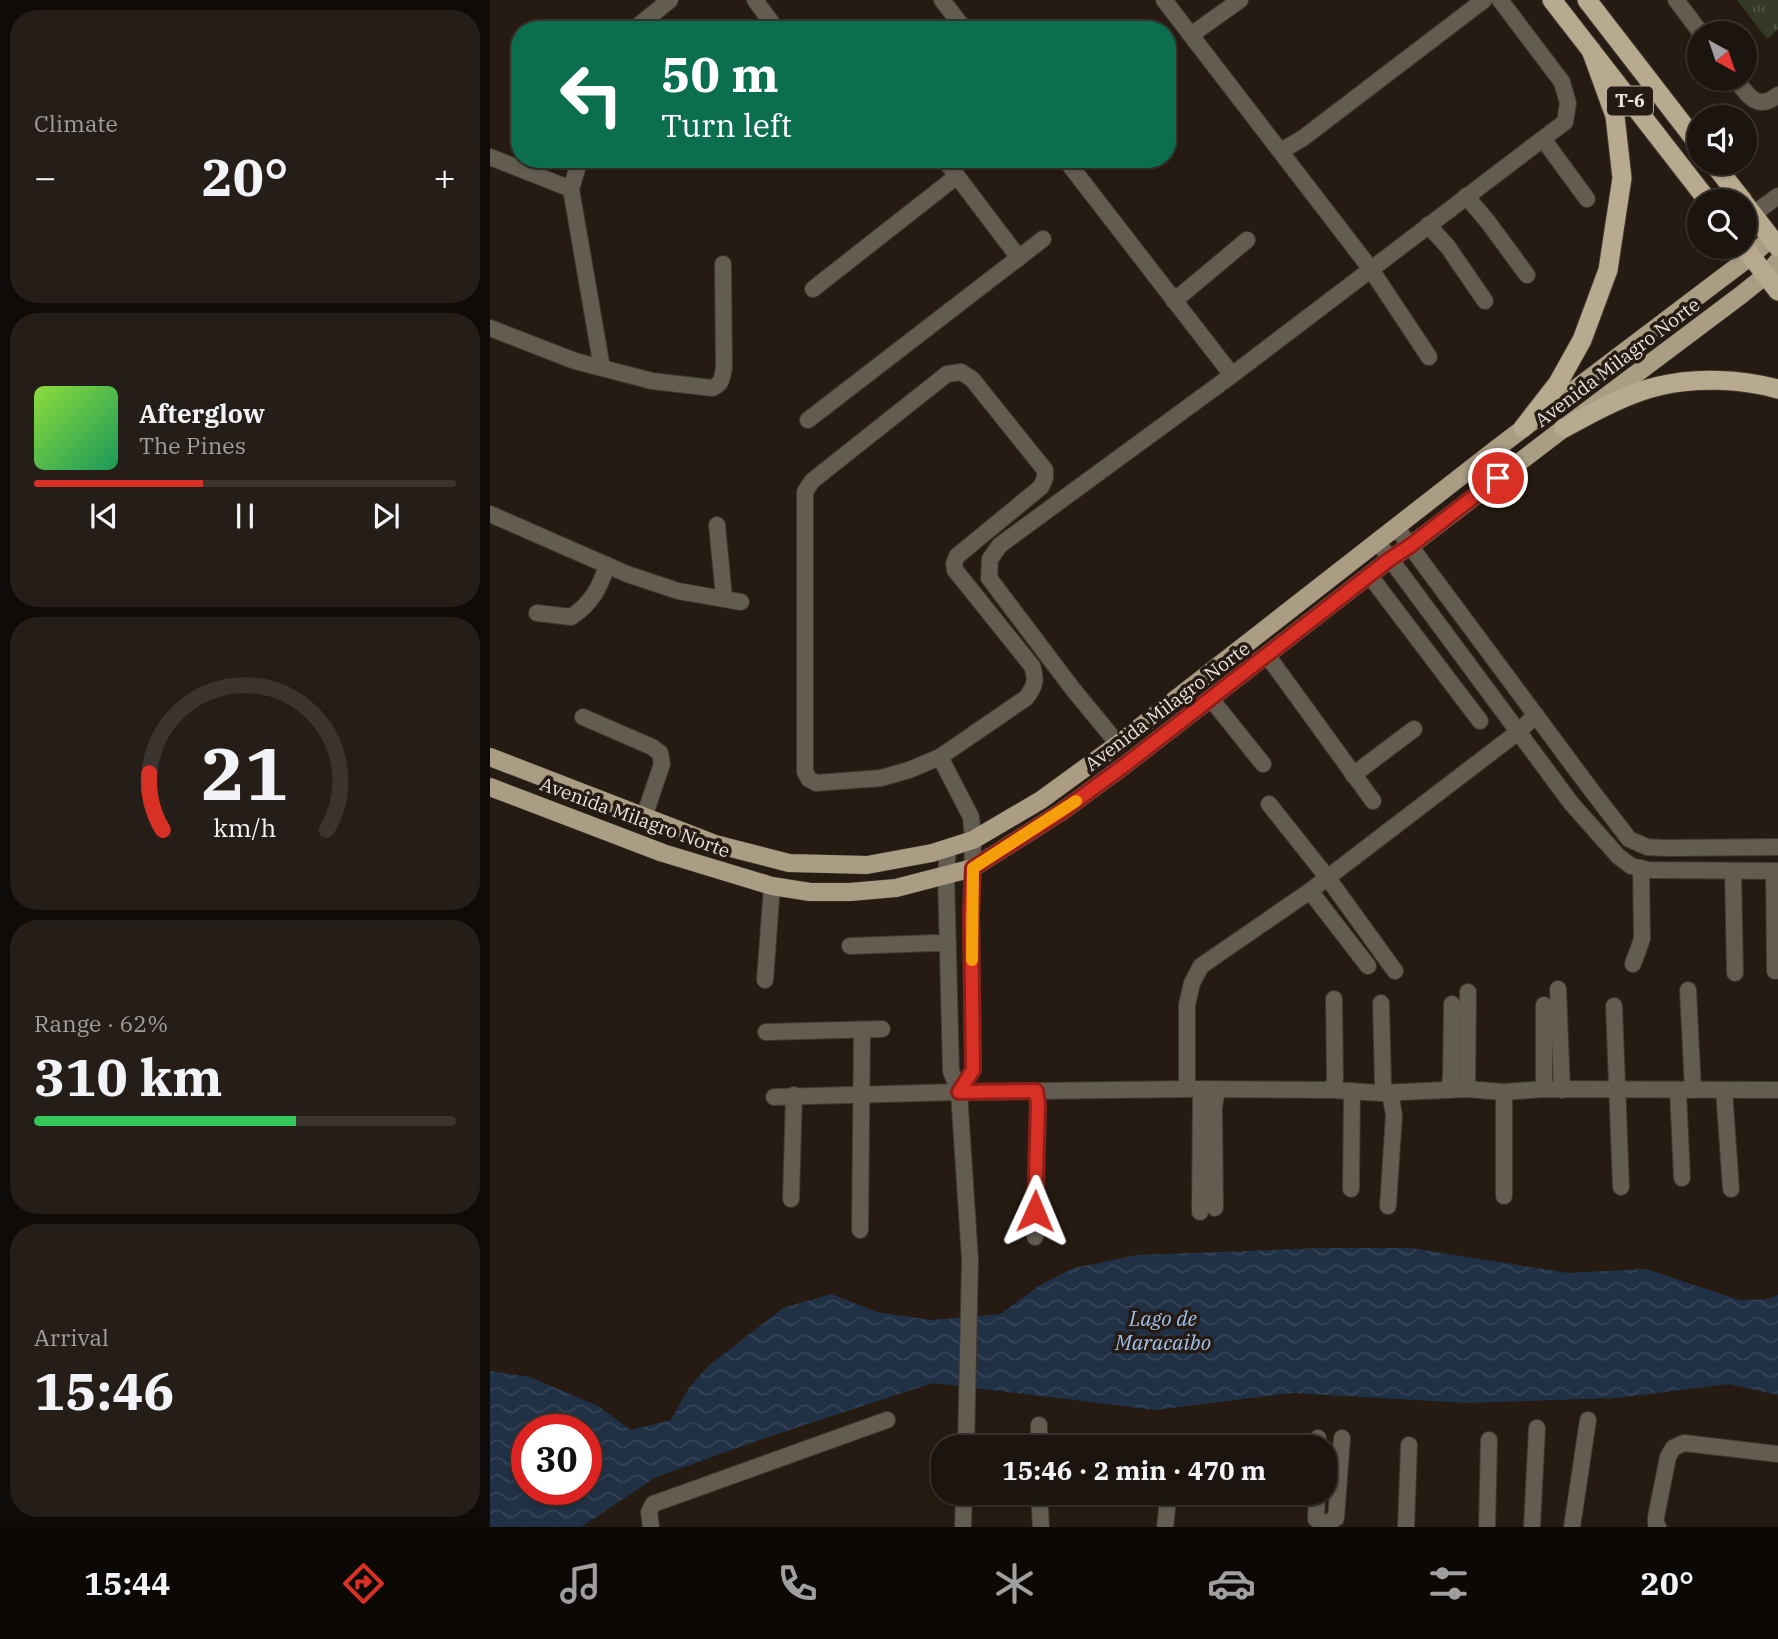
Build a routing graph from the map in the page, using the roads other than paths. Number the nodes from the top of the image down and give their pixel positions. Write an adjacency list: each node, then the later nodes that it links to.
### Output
1 (670, 0): 11 (street)
2 (755, 0): 12 (street)
3 (942, 0): 13 (street)
4 (1164, 0): 15 (street)
5 (1240, 0): 15 (street)
6 (1484, 0): 21 (street)
7 (1500, 0): 20 (street)
8 (1552, 0): 16 (highway, T-6)
9 (1587, 0): 19 (highway, T-6)
10 (1676, 0): 14 (street)
11 (643, 21)
12 (770, 21)
13 (958, 21)
14 (1692, 21)
15 (1191, 35): 21 (street)
16 (1591, 50): 30 (highway, T-6); 59 (highway)
17 (1745, 91): 18 (street)
18 (1778, 95)
19 (1687, 129)
20 (1543, 139): 31 (street); 33 (street)
21 (1281, 151): 45 (street)
22 (490, 157): 23 (street)
23 (511, 165)
24 (518, 168): 29 (street)
25 (577, 168): 29 (street)
26 (951, 168): 28 (street)
27 (1072, 168): 50 (street)
28 (957, 176): 41 (street); 48 (street)
29 (571, 189): 54 (street)
30 (1699, 189)
31 (1466, 196): 36 (street); 47 (street)
32 (1778, 197): 34 (street)
33 (1587, 199)
34 (1757, 206)
35 (1757, 223): 39 (highway)
36 (1428, 225): 45 (street); 51 (street)
37 (1043, 239): 41 (street)
38 (1247, 240): 50 (street)
39 (1775, 243): 40 (main road, Avenida Milagro Norte)
40 (1757, 248)
41 (1019, 258): 57 (street)
42 (1757, 258): 46 (highway)
43 (1737, 259): 59 (main road, Avenida Milagro Norte)
44 (723, 264): 54 (street)
45 (1370, 268): 53 (street); 55 (street)
46 (1772, 268): 49 (highway); 58 (main road, Avenida Milagro Norte)
47 (1527, 275)
48 (813, 289)
49 (1778, 291)
50 (1174, 301): 55 (street)
51 (1485, 301)
52 (490, 328): 54 (street)
53 (1429, 357)
54 (602, 368)
55 (1231, 375): 80 (street)
56 (1778, 389): 58 (highway)
57 (808, 419)
58 (1564, 428): 64 (main road, Avenida Milagro Norte)
59 (1523, 429): 62 (main road, Avenida Milagro Norte)
60 (490, 514): 66 (street)
61 (717, 525): 68 (street)
62 (1396, 527): 63 (main road, Avenida Milagro Norte); 64 (street)
63 (1377, 541): 65 (street); 80 (main road, Avenida Milagro Norte)
64 (1410, 546): 65 (main road, Avenida Milagro Norte); 75 (street)
65 (1390, 559): 67 (main road, Avenida Milagro Norte); 70 (street)
66 (607, 565): 68 (street); 71 (street)
67 (1370, 576): 72 (street); 73 (main road, Avenida Milagro Norte)
68 (724, 597): 69 (street)
69 (741, 602)
70 (1422, 602): 72 (street); 79 (street)
71 (537, 613)
72 (1403, 619): 77 (street)
73 (1267, 655): 74 (main road, Avenida Milagro Norte); 84 (street)
74 (1210, 699): 83 (street); 92 (main road, Avenida Milagro Norte)
75 (1536, 715): 79 (street); 90 (street)
76 (583, 717): 88 (street)
77 (1480, 721)
78 (1414, 729): 84 (street)
79 (1518, 732): 93 (street); 97 (street)
80 (1118, 744): 89 (main road, Avenida Milagro Norte)
81 (490, 757): 88 (main road, Avenida Milagro Norte)
82 (940, 757): 82 (street); 89 (street)
83 (1264, 764)
84 (1353, 775): 86 (street)
85 (490, 787): 98 (main road, Avenida Milagro Norte)
86 (1373, 802)
87 (1269, 804): 97 (street)
88 (645, 817): 91 (main road, Avenida Milagro Norte)
89 (973, 840): 91 (main road, Avenida Milagro Norte); 92 (street)
90 (1778, 847)
91 (948, 848): 96 (street)
92 (973, 868): 96 (main road, Avenida Milagro Norte); 131 (street)
93 (1641, 868): 94 (street); 102 (street)
94 (1733, 871): 95 (street); 106 (street)
95 (1776, 871): 105 (street)
96 (946, 875): 98 (main road, Avenida Milagro Norte); 100 (street)
97 (1327, 877): 99 (street); 104 (street)
98 (772, 886): 107 (street)
99 (1311, 891): 103 (street); 119 (street)
100 (948, 944): 101 (street); 131 (street)
101 (850, 946)
102 (1633, 964)
103 (1368, 966)
104 (1395, 971)
105 (1775, 971)
106 (1735, 972)
107 (765, 980)
108 (1558, 989): 124 (street)
109 (1688, 990): 126 (street)
110 (1468, 992): 123 (street)
111 (1334, 999): 121 (street)
112 (1381, 1003): 133 (street)
113 (1452, 1004): 122 (street)
114 (1544, 1005): 120 (street)
115 (1614, 1006): 125 (street)
116 (862, 1030): 117 (street); 118 (street); 135 (street)
117 (882, 1030)
118 (766, 1032)
119 (1202, 1089): 121 (street); 129 (street); 144 (street)
120 (1544, 1089): 124 (street); 132 (street)
121 (1333, 1090): 130 (street)
122 (1449, 1090): 123 (street); 133 (street)
123 (1468, 1090): 132 (street)
124 (1562, 1090): 125 (street)
125 (1617, 1090): 126 (street); 138 (street)
126 (1685, 1090): 127 (street); 137 (street)
127 (1724, 1090): 128 (street); 140 (street)
128 (1778, 1090)
129 (1036, 1091): 131 (street); 146 (street)
130 (1352, 1091): 133 (street); 139 (street)
131 (959, 1092): 135 (street); 151 (street)
132 (1504, 1092): 141 (street)
133 (1385, 1093): 143 (street)
134 (794, 1095): 135 (street); 136 (street); 142 (street)
135 (861, 1095): 145 (street)
136 (774, 1097)
137 (1682, 1178)
138 (1621, 1187)
139 (1351, 1189)
140 (1731, 1189)
141 (1504, 1196)
142 (791, 1199)
143 (1388, 1206)
144 (1208, 1210)
145 (860, 1230)
146 (1035, 1237)
147 (1588, 1419): 169 (street)
148 (887, 1420): 162 (street)
149 (1039, 1425): 152 (street)
150 (1537, 1428): 168 (street)
151 (966, 1435)
152 (1039, 1435)
153 (1342, 1438): 161 (street)
154 (1489, 1440): 167 (street)
155 (1409, 1446): 166 (street)
156 (1778, 1454): 170 (street)
157 (964, 1505): 163 (street)
158 (1040, 1505): 164 (street)
159 (1167, 1505): 165 (street)
160 (1317, 1505): 161 (street)
161 (1326, 1526)
162 (651, 1527)
163 (963, 1527)
164 (1041, 1527)
165 (1165, 1527)
166 (1406, 1527)
167 (1488, 1527)
168 (1532, 1527)
169 (1572, 1527)
170 (1658, 1527)

